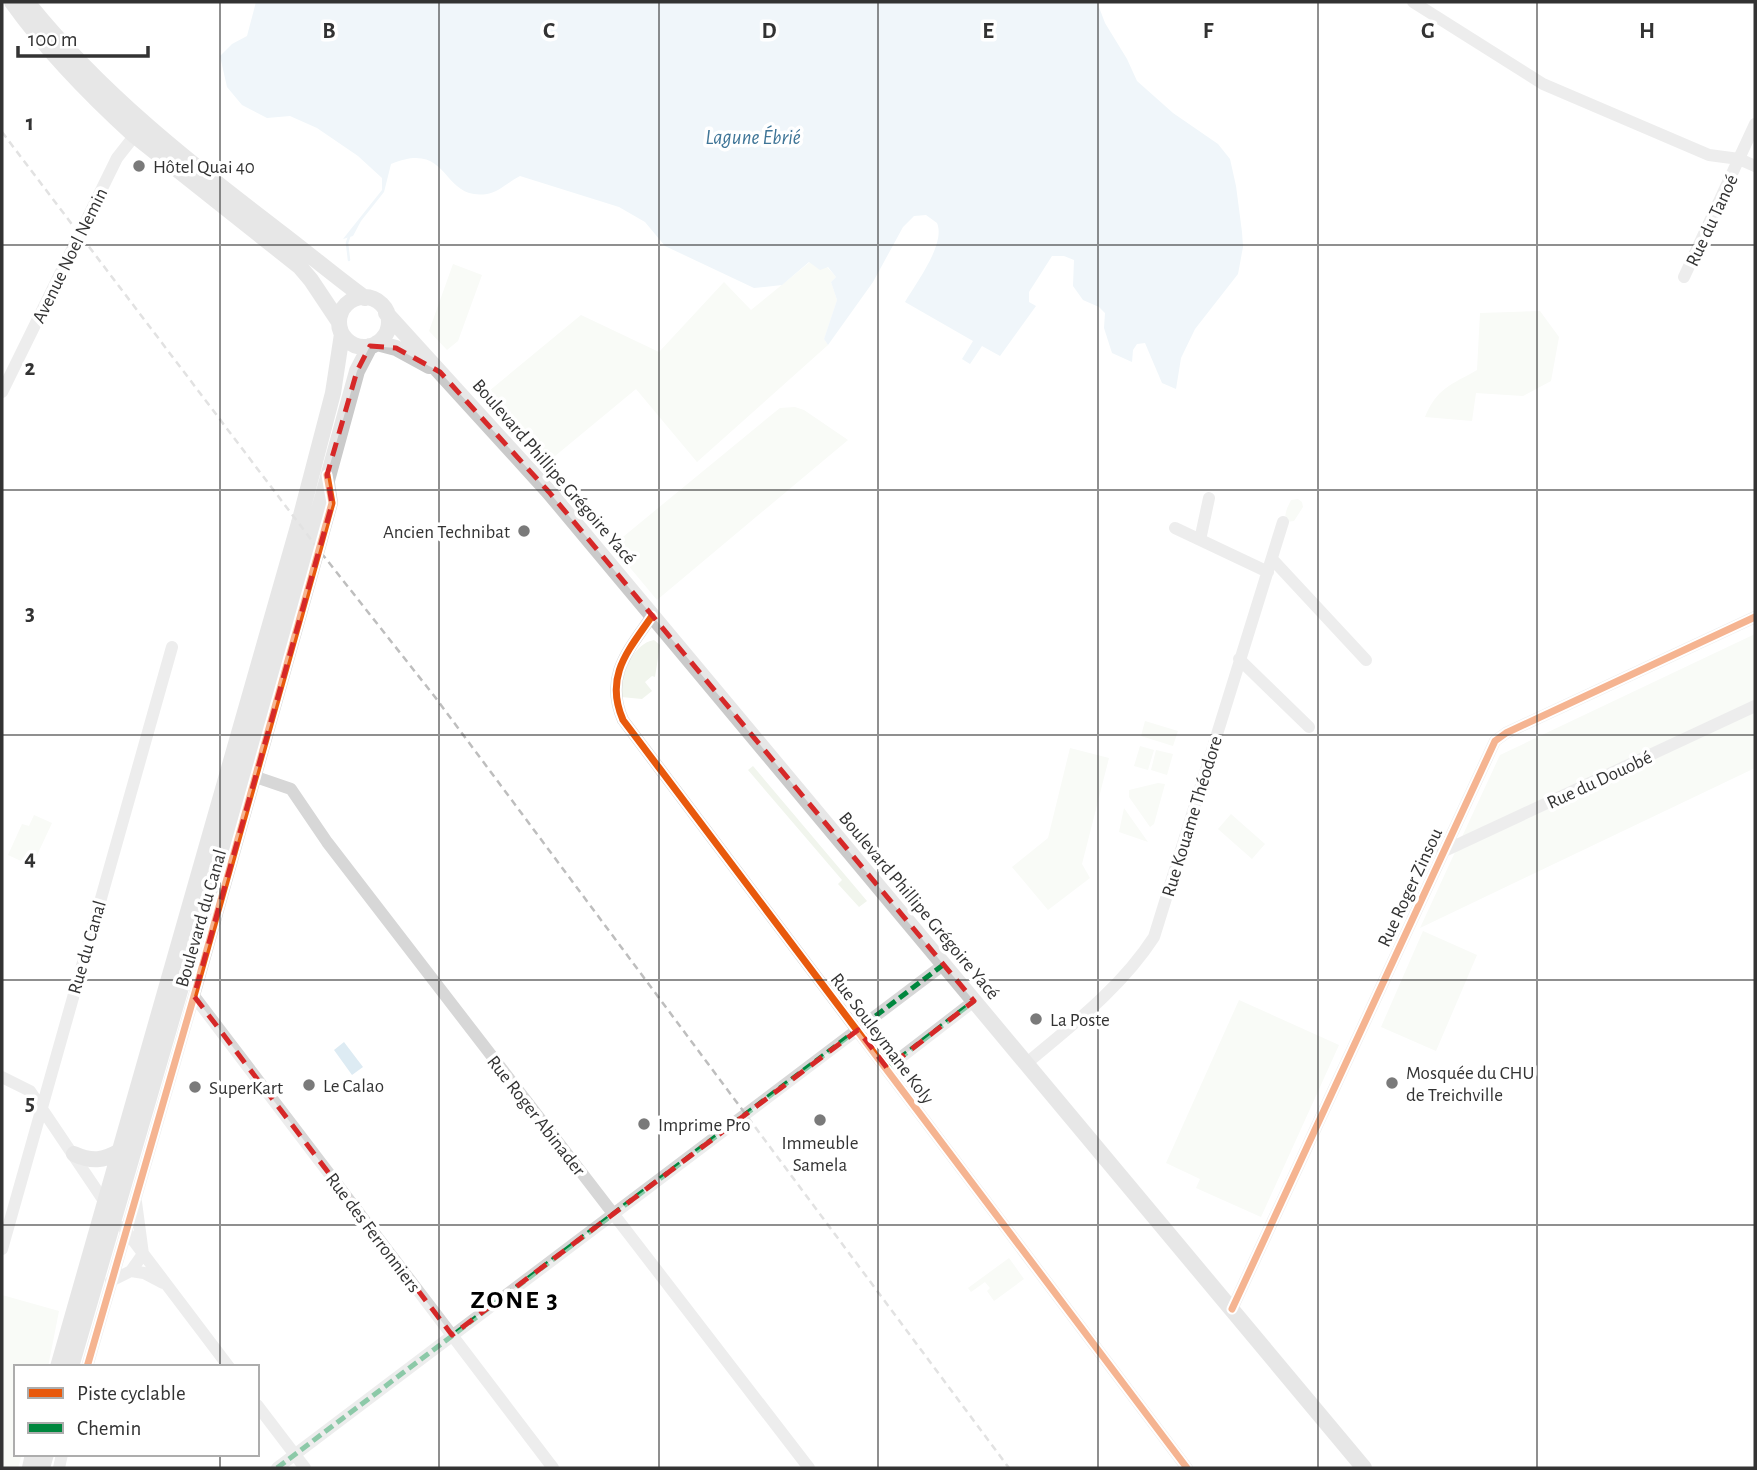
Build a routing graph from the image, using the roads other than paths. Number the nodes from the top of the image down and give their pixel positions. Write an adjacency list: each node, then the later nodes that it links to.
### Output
1 (12, 2): 5 (main road)
2 (27, 2): 5 (main road)
3 (1413, 2): 6 (street)
4 (1755, 124): 6 (street, Rue du Tanoé)
5 (140, 130): 9 (main road); 11 (main road); 14 (street, Avenue Noel Nemin)
6 (1739, 159): 7 (street); 8 (street, Rue du Tanoé)
7 (1755, 166)
8 (1684, 277)
9 (365, 298): 10 (main road); 11 (main road)
10 (386, 313): 12 (main road); 13 (main road, Boulevard Phillipe Grégoire Yacé)
11 (340, 328): 12 (main road); 38 (main road, Boulevard du Canal)
12 (374, 345): 13 (main road, Boulevard Phillipe Grégoire Yacé); 15 (main road, Boulevard du Canal)
13 (440, 372): 21 (main road, Boulevard Phillipe Grégoire Yacé)
14 (2, 393)
15 (327, 475): 28 (street, Boulevard du Canal); 43 (main road, Boulevard du Canal)
16 (1209, 498): 19 (street)
17 (1283, 522): 20 (street, Rue Kouame Théodore)
18 (1175, 528): 19 (street)
19 (1200, 540): 20 (street)
20 (1270, 566): 24 (street, Rue Kouame Théodore); 25 (street)
21 (652, 616): 30 (main road, Boulevard Phillipe Grégoire Yacé); 33 (street, Rue Souleymane Koly)
22 (1755, 617): 29 (street, Rue Roger Zinsou)
23 (172, 647): 37 (street, Rue du Canal)
24 (1239, 659): 27 (street); 34 (street, Rue Kouame Théodore)
25 (1366, 660)
26 (1755, 706): 29 (street, Rue du Douobé)
27 (1309, 727)
28 (256, 776): 31 (street, Boulevard du Canal); 42 (street, Rue Roger Abinader)
29 (1442, 852): 49 (street, Rue Roger Zinsou)
30 (943, 965): 32 (main road, Boulevard Phillipe Grégoire Yacé); 33 (street)
31 (194, 996): 40 (street, Boulevard du Canal); 50 (street, Rue des Ferronniers)
32 (974, 1001): 34 (main road, Boulevard Phillipe Grégoire Yacé); 35 (street)
33 (858, 1030): 35 (street, Rue Souleymane Koly); 42 (street)
34 (1027, 1063): 49 (main road, Boulevard Phillipe Grégoire Yacé)
35 (887, 1068): 61 (street, Rue Souleymane Koly)
36 (2, 1077): 37 (street)
37 (41, 1106): 39 (street); 44 (street, Rue du Canal)
38 (120, 1151): 39 (main road); 41 (main road, Boulevard du Canal)
39 (74, 1154): 41 (street)
40 (135, 1195): 43 (street, Boulevard du Canal); 45 (street)
41 (105, 1202): 43 (street); 51 (main road, Boulevard du Canal)
42 (614, 1214): 50 (street); 60 (street, Rue Roger Abinader)
43 (120, 1224): 45 (street); 47 (street, Boulevard du Canal); 52 (main road, Boulevard du Canal)
44 (2, 1249)
45 (143, 1254): 46 (street); 48 (street)
46 (131, 1271): 47 (street); 48 (street)
47 (111, 1281): 53 (street, Boulevard du Canal)
48 (166, 1284): 54 (street)
49 (1232, 1309): 62 (main road, Boulevard Phillipe Grégoire Yacé)
50 (452, 1335): 56 (street); 59 (street, Rue des Ferronniers)
51 (59, 1365)
52 (72, 1365)
53 (88, 1365)
54 (227, 1365)
55 (259, 1408): 56 (street)
56 (295, 1455): 57 (street); 58 (street)
57 (277, 1468)
58 (305, 1468)
59 (553, 1468)
60 (809, 1468)
61 (1187, 1468)
62 (1364, 1468)

